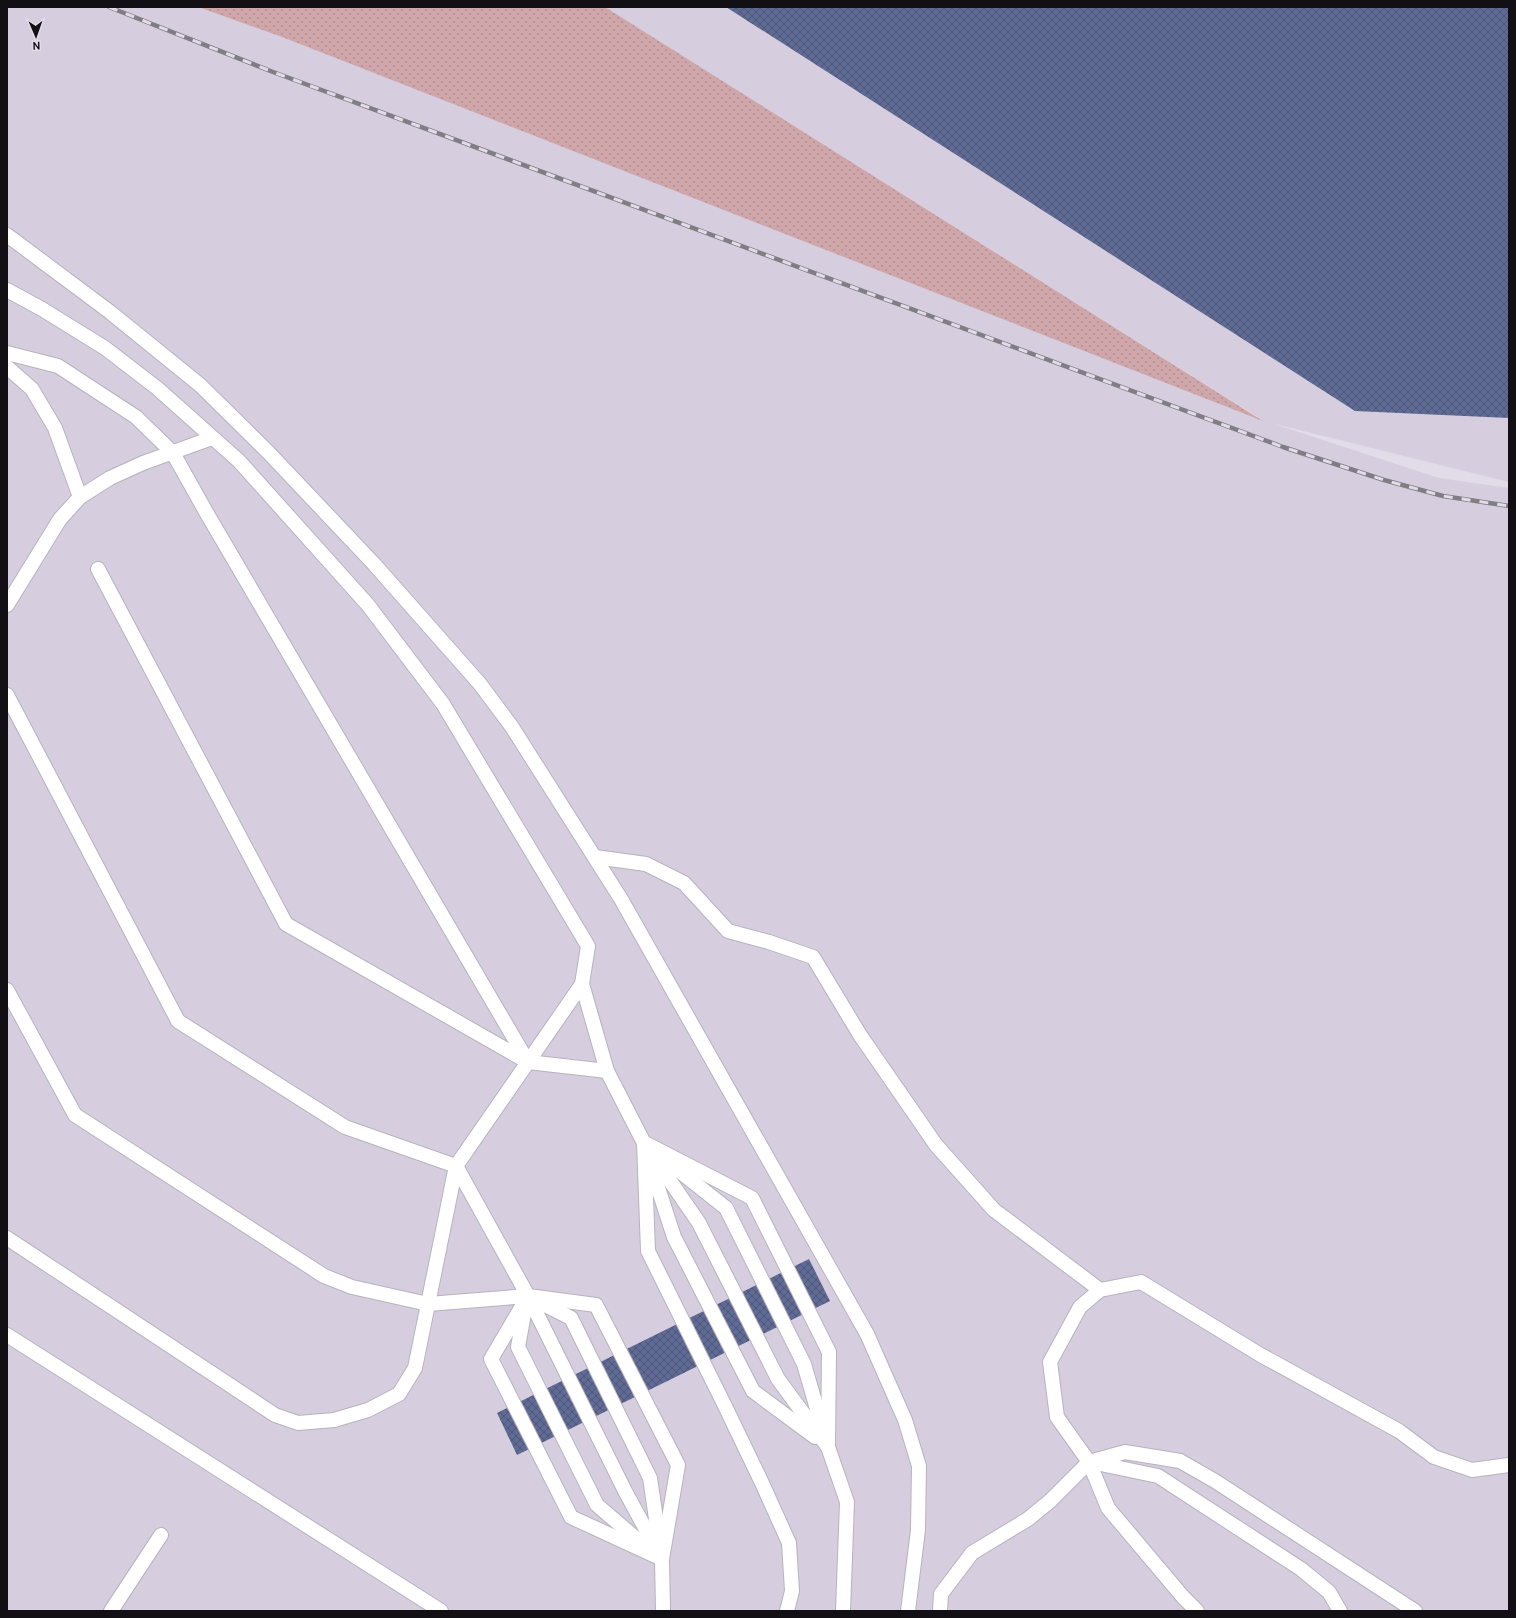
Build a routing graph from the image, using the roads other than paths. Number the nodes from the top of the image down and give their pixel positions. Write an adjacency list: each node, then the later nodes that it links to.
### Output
1 (7, 235): 11 (lane)
2 (7, 290): 5 (lane)
3 (7, 352): 6 (lane)
4 (7, 367): 7 (lane)
5 (212, 438): 6 (lane); 12 (lane)
6 (173, 453): 7 (lane); 14 (lane)
7 (80, 497): 9 (lane)
8 (98, 569): 14 (lane)
9 (7, 605)
10 (7, 695): 17 (lane)
11 (595, 858): 19 (lane); 33 (lane)
12 (582, 984): 14 (lane); 15 (lane)
13 (7, 990): 21 (lane)
14 (528, 1062): 15 (lane); 17 (lane)
15 (607, 1071): 16 (lane)
16 (644, 1142): 23 (lane); 23 (lane); 23 (lane); 23 (lane); 31 (lane)
17 (456, 1166): 20 (lane); 21 (lane)
18 (7, 1238): 21 (lane)
19 (1100, 1290): 24 (lane); 25 (lane)
20 (528, 1296): 21 (lane); 27 (lane); 27 (lane); 27 (lane); 27 (lane); 27 (lane)
21 (428, 1304)
22 (7, 1335): 29 (lane)
23 (828, 1447): 32 (lane)
24 (1089, 1462): 34 (lane); 35 (lane); 36 (lane); 37 (lane)
25 (1509, 1465)
26 (161, 1535): 28 (lane)
27 (662, 1559): 30 (lane)
28 (111, 1611)
29 (441, 1611)
30 (663, 1611)
31 (787, 1611)
32 (843, 1611)
33 (908, 1611)
34 (940, 1611)
35 (1197, 1611)
36 (1340, 1611)
37 (1415, 1611)

